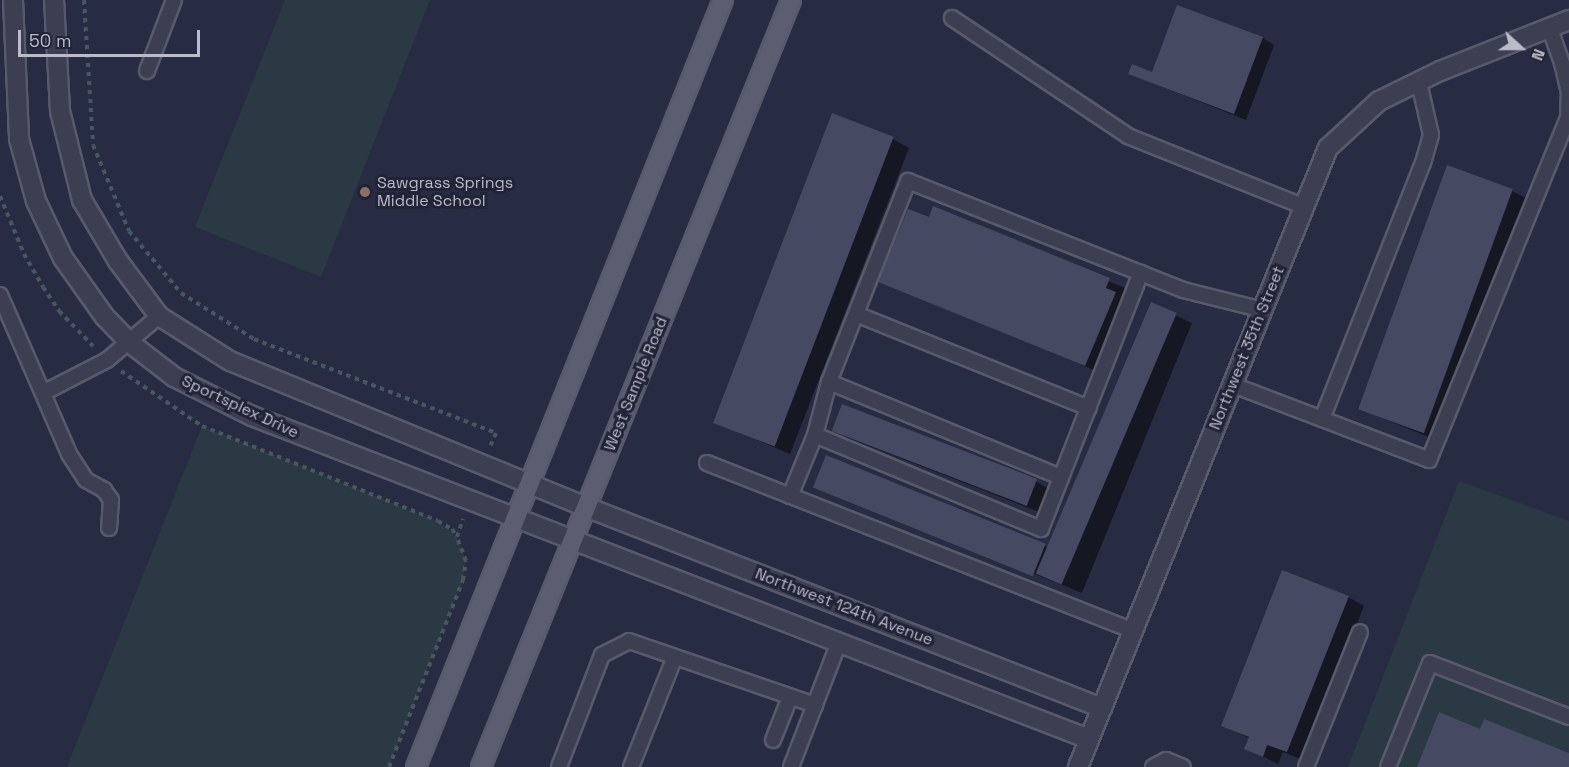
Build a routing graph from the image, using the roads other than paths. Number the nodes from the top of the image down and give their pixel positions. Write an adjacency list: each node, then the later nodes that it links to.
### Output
1 (13, 0): 19 (street, Sportsplex Drive)
2 (54, 0): 16 (street)
3 (174, 0): 9 (lane)
4 (723, 0): 28 (main road)
5 (791, 0): 30 (main road, West Sample Road)
6 (952, 18): 11 (lane)
7 (1569, 20): 8 (street, Northwest 35th Street)
8 (1540, 30): 10 (street, Northwest 35th Street); 24 (lane)
9 (147, 71)
10 (1419, 82): 11 (street, Northwest 35th Street); 24 (lane)
11 (1305, 207): 14 (street, Northwest 35th Street)
12 (1141, 273): 14 (lane); 15 (lane); 23 (lane)
13 (0, 295): 17 (lane)
14 (1263, 310): 21 (street, Northwest 35th Street)
15 (856, 314): 20 (lane); 23 (lane)
16 (159, 315): 19 (lane); 28 (street)
17 (13, 324): 18 (lane); 22 (lane)
18 (0, 330)
19 (130, 342): 22 (lane); 31 (street, Sportsplex Drive)
20 (829, 382): 25 (lane); 27 (lane)
21 (1233, 385): 24 (lane); 34 (street, Northwest 35th Street)
22 (45, 392): 32 (lane)
23 (1089, 408): 27 (lane)
24 (1322, 419)
25 (815, 435): 27 (lane); 29 (lane)
26 (707, 463): 29 (lane)
27 (1061, 477)
28 (530, 483): 30 (street); 31 (main road)
29 (790, 496): 34 (lane)
30 (586, 507): 33 (main road, West Sample Road); 42 (street, Northwest 124th Avenue)
31 (516, 518): 33 (street, Sportsplex Drive); 50 (main road)
32 (109, 528)
33 (573, 540): 36 (street, Northwest 124th Avenue); 51 (main road, West Sample Road)
34 (1133, 631): 42 (street, Northwest 35th Street)
35 (1360, 632): 58 (lane)
36 (839, 642): 41 (lane); 46 (street, Northwest 124th Avenue)
37 (674, 659): 38 (lane); 39 (lane); 49 (lane)
38 (587, 692): 40 (lane); 44 (lane)
39 (790, 697): 41 (lane); 47 (lane)
40 (601, 698)
41 (815, 705): 54 (lane)
42 (1102, 708): 46 (street, Northwest 35th Street)
43 (1569, 717): 59 (lane)
44 (574, 728): 45 (lane); 52 (lane)
45 (588, 732)
46 (1089, 739): 55 (street, Northwest 35th Street)
47 (773, 740)
48 (623, 746): 49 (lane)
49 (637, 752): 53 (lane)
50 (416, 767)
51 (481, 767)
52 (560, 767)
53 (631, 767)
54 (791, 767)
55 (1078, 767)
56 (1153, 767): 57 (lane)
57 (1183, 767)
58 (1305, 767)
59 (1388, 767)

